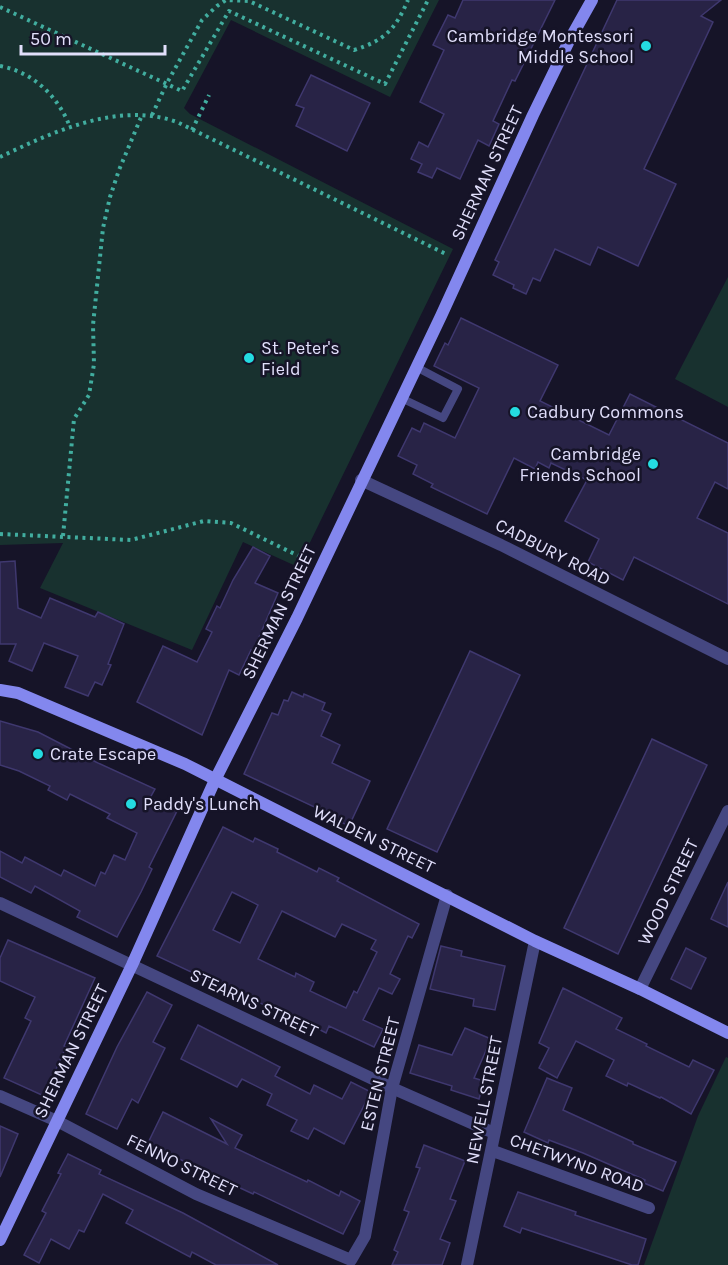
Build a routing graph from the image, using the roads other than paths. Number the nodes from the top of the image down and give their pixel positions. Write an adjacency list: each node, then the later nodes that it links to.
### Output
1 (592, 0): 2 (street, SHERMAN STREET)
2 (416, 367): 3 (street, SHERMAN STREET); 3 (lane)
3 (400, 398): 4 (street, SHERMAN STREET)
4 (361, 480): 5 (street, CADBURY ROAD); 7 (street, SHERMAN STREET)
5 (728, 659)
6 (0, 690): 7 (street, WALDEN STREET)
7 (215, 780): 9 (street, WALDEN STREET); 12 (street, SHERMAN STREET)
8 (728, 811): 13 (street, WOOD STREET)
9 (447, 895): 11 (street, WALDEN STREET); 15 (street, ESTEN STREET)
10 (0, 903): 12 (street, STEARNS STREET)
11 (535, 941): 13 (street, WALDEN STREET); 18 (street, NEWELL STREET)
12 (132, 965): 15 (street, STEARNS STREET); 17 (street, SHERMAN STREET)
13 (640, 989): 14 (street, WALDEN STREET)
14 (728, 1033)
15 (392, 1088): 18 (street, STEARNS STREET); 22 (street, ESTEN STREET)
16 (0, 1096): 17 (street, FENNO STREET)
17 (57, 1121): 21 (street, SHERMAN STREET); 22 (street, FENNO STREET)
18 (494, 1133): 19 (street, NEWELL STREET)
19 (493, 1151): 20 (street, CHETWYND ROAD); 23 (street, NEWELL STREET)
20 (649, 1208)
21 (0, 1240)
22 (351, 1260)
23 (467, 1265)

